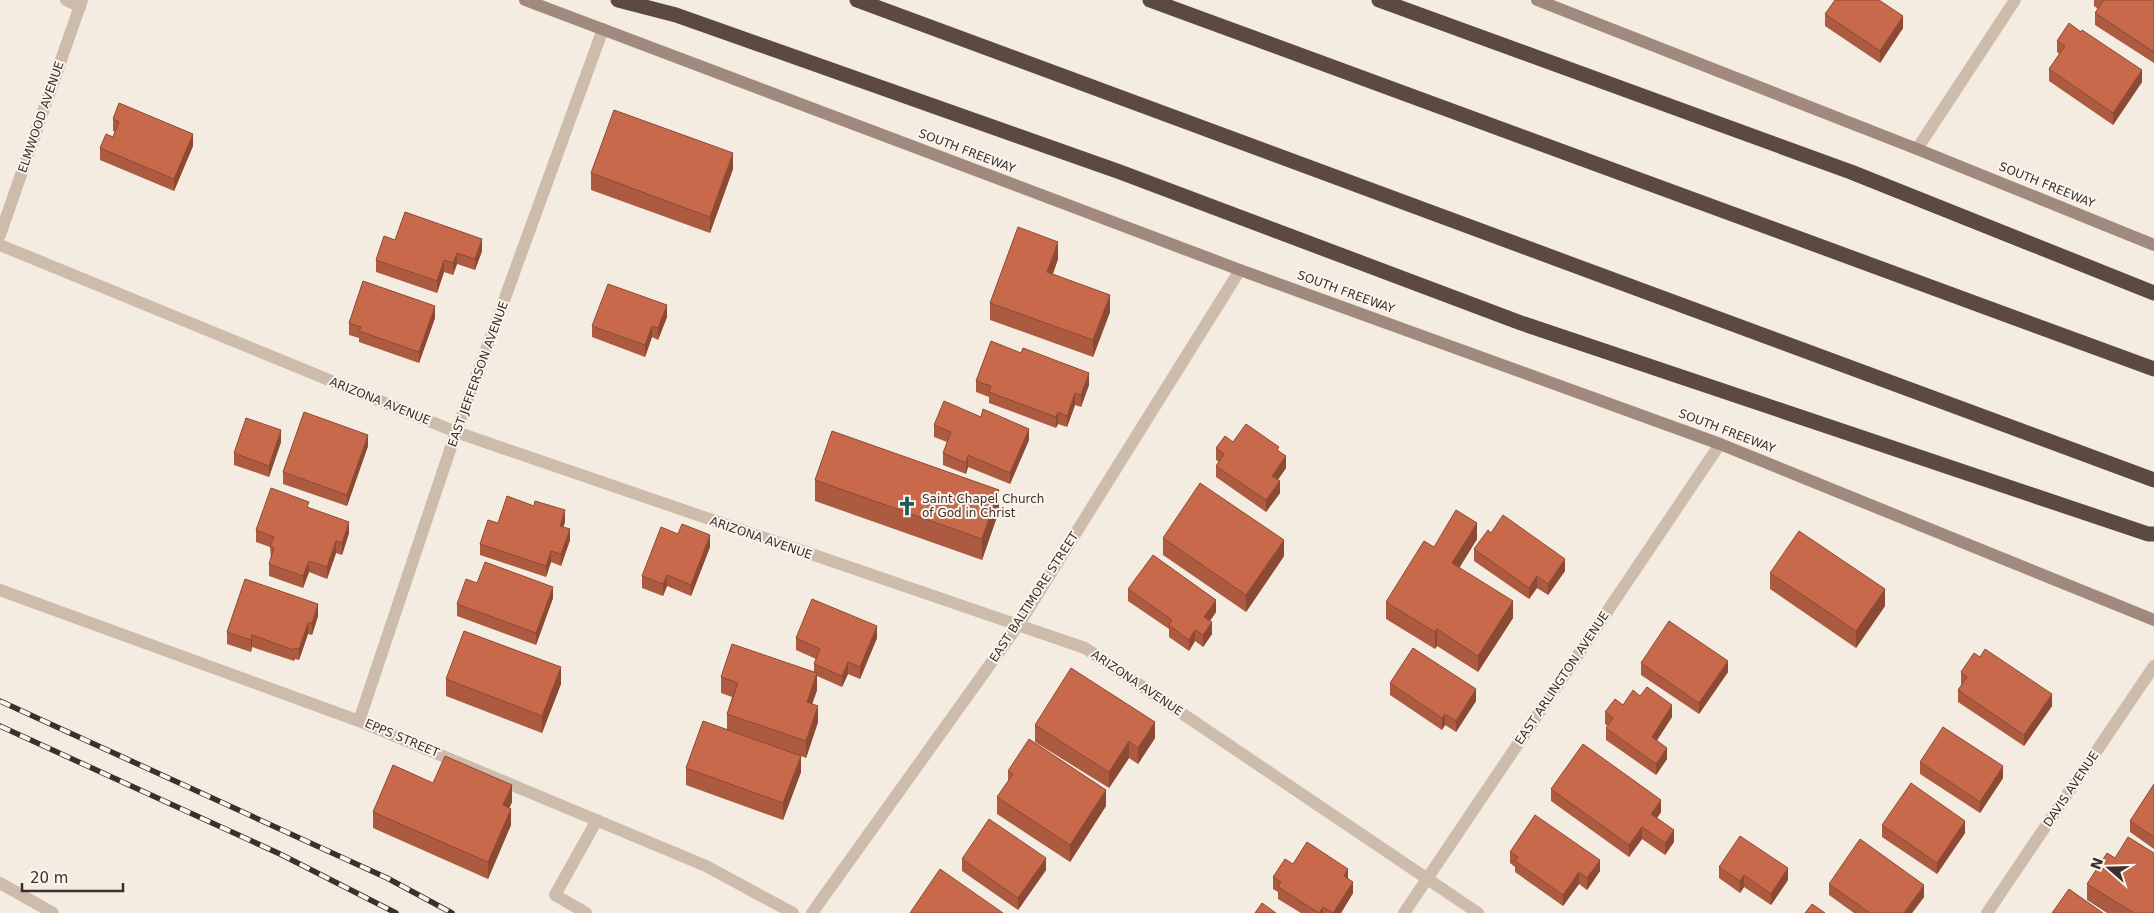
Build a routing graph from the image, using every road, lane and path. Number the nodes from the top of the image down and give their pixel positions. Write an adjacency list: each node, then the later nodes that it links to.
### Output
1 (66, 0): 9 (street)
2 (525, 0): 10 (main road, SOUTH FREEWAY)
3 (618, 0): 21 (highway)
4 (857, 0): 20 (highway)
5 (1150, 0): 17 (highway)
6 (1379, 0): 16 (highway)
7 (1537, 0): 11 (main road, SOUTH FREEWAY)
8 (2015, 0): 11 (street)
9 (81, 3): 12 (street, ELMWOOD AVENUE)
10 (603, 29): 15 (main road, SOUTH FREEWAY); 18 (street, EAST JEFFERSON AVENUE)
11 (1917, 148): 14 (main road, SOUTH FREEWAY)
12 (0, 235)
13 (0, 245): 18 (street, ARIZONA AVENUE)
14 (2154, 245)
15 (1240, 270): 19 (main road, SOUTH FREEWAY); 24 (street, EAST BALTIMORE STREET)
16 (2154, 293)
17 (2154, 369)
18 (456, 432): 24 (street, ARIZONA AVENUE); 26 (street, EAST JEFFERSON AVENUE)
19 (1720, 444): 23 (main road, SOUTH FREEWAY); 28 (street, EAST ARLINGTON AVENUE)
20 (2154, 480)
21 (2154, 534)
22 (0, 590): 26 (street, EPPS STREET)
23 (2154, 620)
24 (1019, 624): 28 (street, ARIZONA AVENUE); 33 (street, EAST BALTIMORE STREET)
25 (2154, 666): 36 (street, DAVIS AVENUE)
26 (359, 720): 27 (street, EPPS STREET)
27 (596, 820): 31 (street); 32 (street, EPPS STREET)
28 (1426, 879): 34 (street, EAST ARLINGTON AVENUE); 35 (street, ARIZONA AVENUE)
29 (0, 883): 30 (street)
30 (53, 913)
31 (586, 913)
32 (793, 913)
33 (812, 913)
34 (1404, 913)
35 (1478, 913)
36 (1987, 913)

